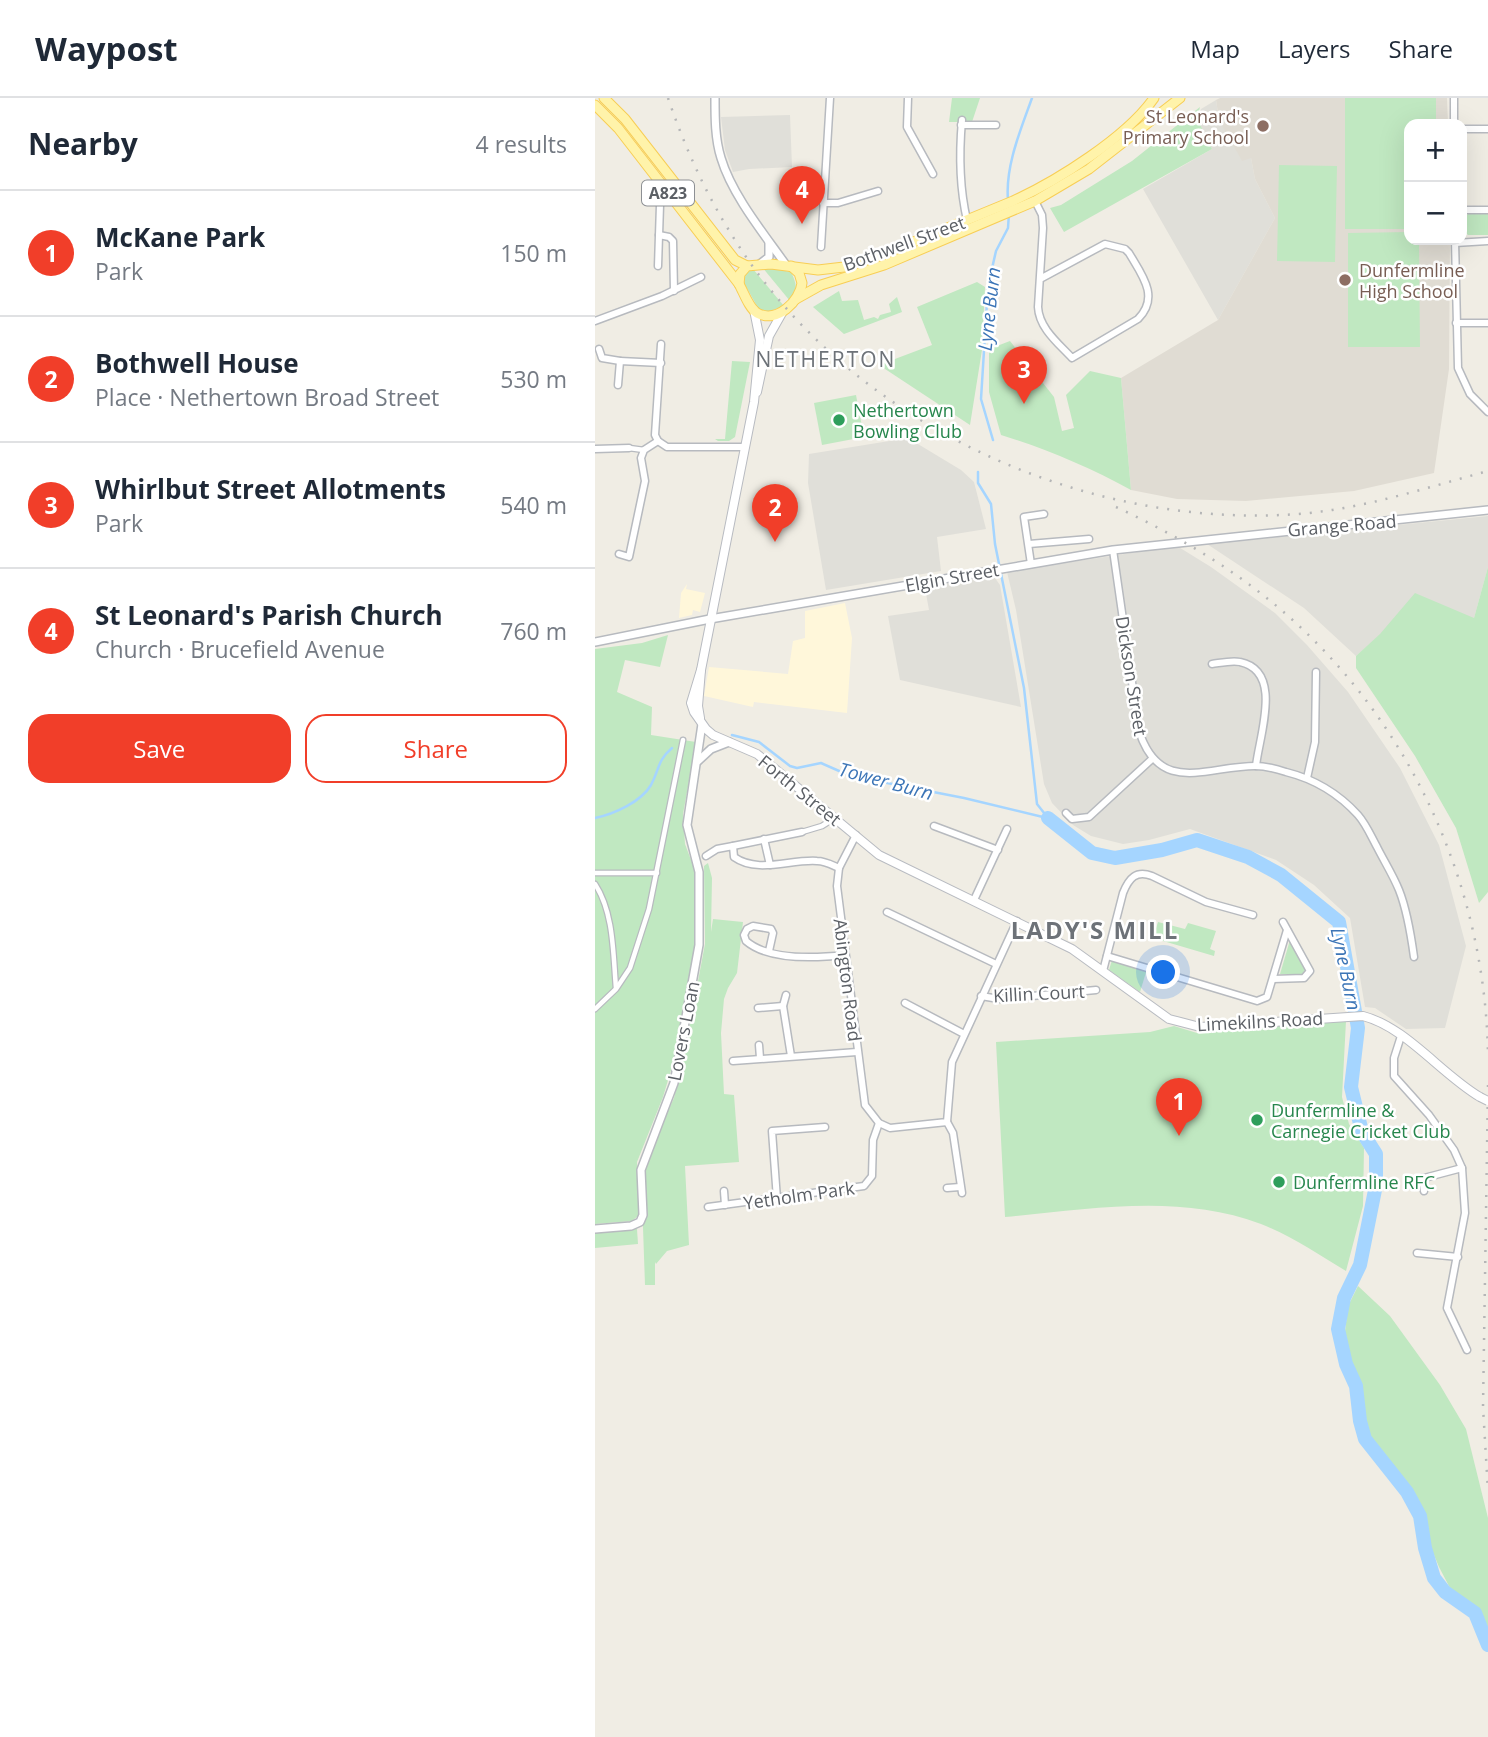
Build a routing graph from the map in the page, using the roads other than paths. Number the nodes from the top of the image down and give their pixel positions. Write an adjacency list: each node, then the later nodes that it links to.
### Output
1 (604, 98): 30 (main road, A823)
2 (715, 98): 23 (street)
3 (830, 98): 16 (street)
4 (908, 98): 13 (street)
5 (1154, 98): 18 (main road)
6 (1180, 98): 15 (main road)
7 (1454, 98): 9 (street)
8 (595, 105): 34 (main road, A823)
9 (1454, 119)
10 (996, 125): 21 (street)
11 (1467, 129): 12 (street)
12 (1488, 129)
13 (933, 174)
14 (878, 191): 16 (street)
15 (1035, 201): 18 (main road); 33 (street)
16 (823, 203): 27 (street)
17 (660, 205): 22 (street)
18 (1009, 208): 21 (main road, Bothwell Street); 36 (main road, Bothwell Street)
19 (1467, 210): 20 (street)
20 (1488, 210)
21 (967, 220): 31 (main road, Bothwell Street)
22 (659, 235): 29 (street); 35 (street)
23 (768, 239): 28 (street); 31 (street)
24 (1467, 241): 25 (street)
25 (1488, 241)
26 (1455, 245): 40 (street)
27 (821, 247)
28 (759, 264): 30 (main road); 31 (main road)
29 (658, 266)
30 (747, 266): 34 (main road)
31 (789, 266): 36 (main road)
32 (701, 278): 35 (street)
33 (1039, 279): 33 (street)
34 (739, 284): 37 (main road, A823)
35 (674, 291): 39 (street)
36 (796, 299): 38 (main road)
37 (754, 310): 38 (main road); 47 (main road)
38 (782, 313): 47 (main road)
39 (595, 321)
40 (1456, 323): 41 (street); 48 (street)
41 (1488, 323)
42 (661, 344): 45 (street)
43 (599, 349): 44 (street)
44 (620, 361): 45 (street); 46 (street)
45 (661, 363): 49 (street)
46 (618, 385)
47 (754, 402): 50 (main road)
48 (1488, 412)
49 (658, 441): 50 (street); 53 (street)
50 (745, 447): 62 (main road)
51 (629, 448): 52 (street); 53 (street)
52 (595, 449)
53 (644, 450): 60 (street)
54 (1488, 510): 57 (street, Grange Road)
55 (1044, 514): 58 (street)
56 (1089, 538): 58 (street)
57 (1196, 541): 59 (street, Elgin Street)
58 (1028, 544): 61 (street)
59 (1113, 550): 61 (street, Elgin Street); 69 (street, Dickson Street)
60 (619, 554)
61 (1031, 564): 62 (street, Elgin Street)
62 (710, 619): 63 (street, Elgin Street); 66 (main road)
63 (595, 642)
64 (1212, 664): 71 (street)
65 (1316, 672): 72 (street)
66 (704, 727): 68 (main road, Forth Street); 70 (street, Lovers Loan)
67 (683, 740): 86 (street)
68 (729, 742): 70 (street); 74 (main road, Forth Street)
69 (1152, 759): 71 (street, Dickson Street); 73 (street)
70 (698, 762): 129 (street, Lovers Loan)
71 (1256, 766): 72 (street, Dickson Street)
72 (1307, 778): 97 (street, Dickson Street)
73 (1066, 813)
74 (835, 818): 77 (street); 78 (main road, Forth Street)
75 (934, 826): 81 (street)
76 (1007, 829): 81 (street)
77 (802, 832): 79 (street)
78 (856, 835): 84 (street, Abington Road); 88 (main road, Limekilns Road)
79 (765, 839): 80 (street); 83 (street)
80 (733, 846): 82 (street); 83 (street)
81 (998, 850): 88 (street)
82 (706, 856)
83 (770, 865): 84 (street)
84 (839, 868): 95 (street, Abington Road)
85 (595, 873): 86 (street)
86 (657, 873): 101 (street)
87 (595, 884): 101 (street)
88 (974, 900): 91 (main road, Limekilns Road)
89 (887, 912): 98 (street)
90 (1253, 915): 96 (street)
91 (1017, 921): 98 (street); 99 (main road, Limekilns Road)
92 (1283, 922): 93 (street)
93 (1287, 930): 100 (street); 100 (street)
94 (769, 951): 94 (street); 95 (street)
95 (845, 955): 112 (street, Abington Road)
96 (1107, 956): 99 (street); 100 (street)
97 (1414, 957)
98 (996, 964): 104 (street)
99 (1103, 971): 110 (main road, Limekilns Road)
100 (1273, 978)
101 (616, 989): 108 (street)
102 (1096, 990): 104 (street, Killin Court)
103 (786, 995): 106 (street)
104 (981, 996): 109 (street)
105 (905, 1003): 109 (street)
106 (783, 1006): 107 (street); 113 (street)
107 (758, 1008)
108 (595, 1009)
109 (964, 1034): 117 (street)
110 (1401, 1036): 116 (main road, Limekilns Road); 120 (street)
111 (759, 1045): 114 (street)
112 (857, 1052): 113 (street); 118 (street, Abington Road)
113 (791, 1056): 114 (street)
114 (759, 1058): 115 (street)
115 (733, 1061)
116 (1484, 1099)
117 (947, 1122): 118 (street); 123 (street)
118 (879, 1123): 126 (street, Yetholm Park)
119 (825, 1127): 126 (street)
120 (1462, 1168): 121 (street); 131 (street)
121 (1422, 1178): 122 (street); 125 (street)
122 (1409, 1182)
123 (947, 1188)
124 (724, 1191): 127 (street)
125 (1424, 1191)
126 (777, 1199): 127 (street, Yetholm Park)
127 (725, 1205): 128 (street, Yetholm Park)
128 (708, 1207)
129 (595, 1229)
130 (1417, 1252): 131 (street)
131 (1458, 1257): 132 (street)
132 (1467, 1350)

